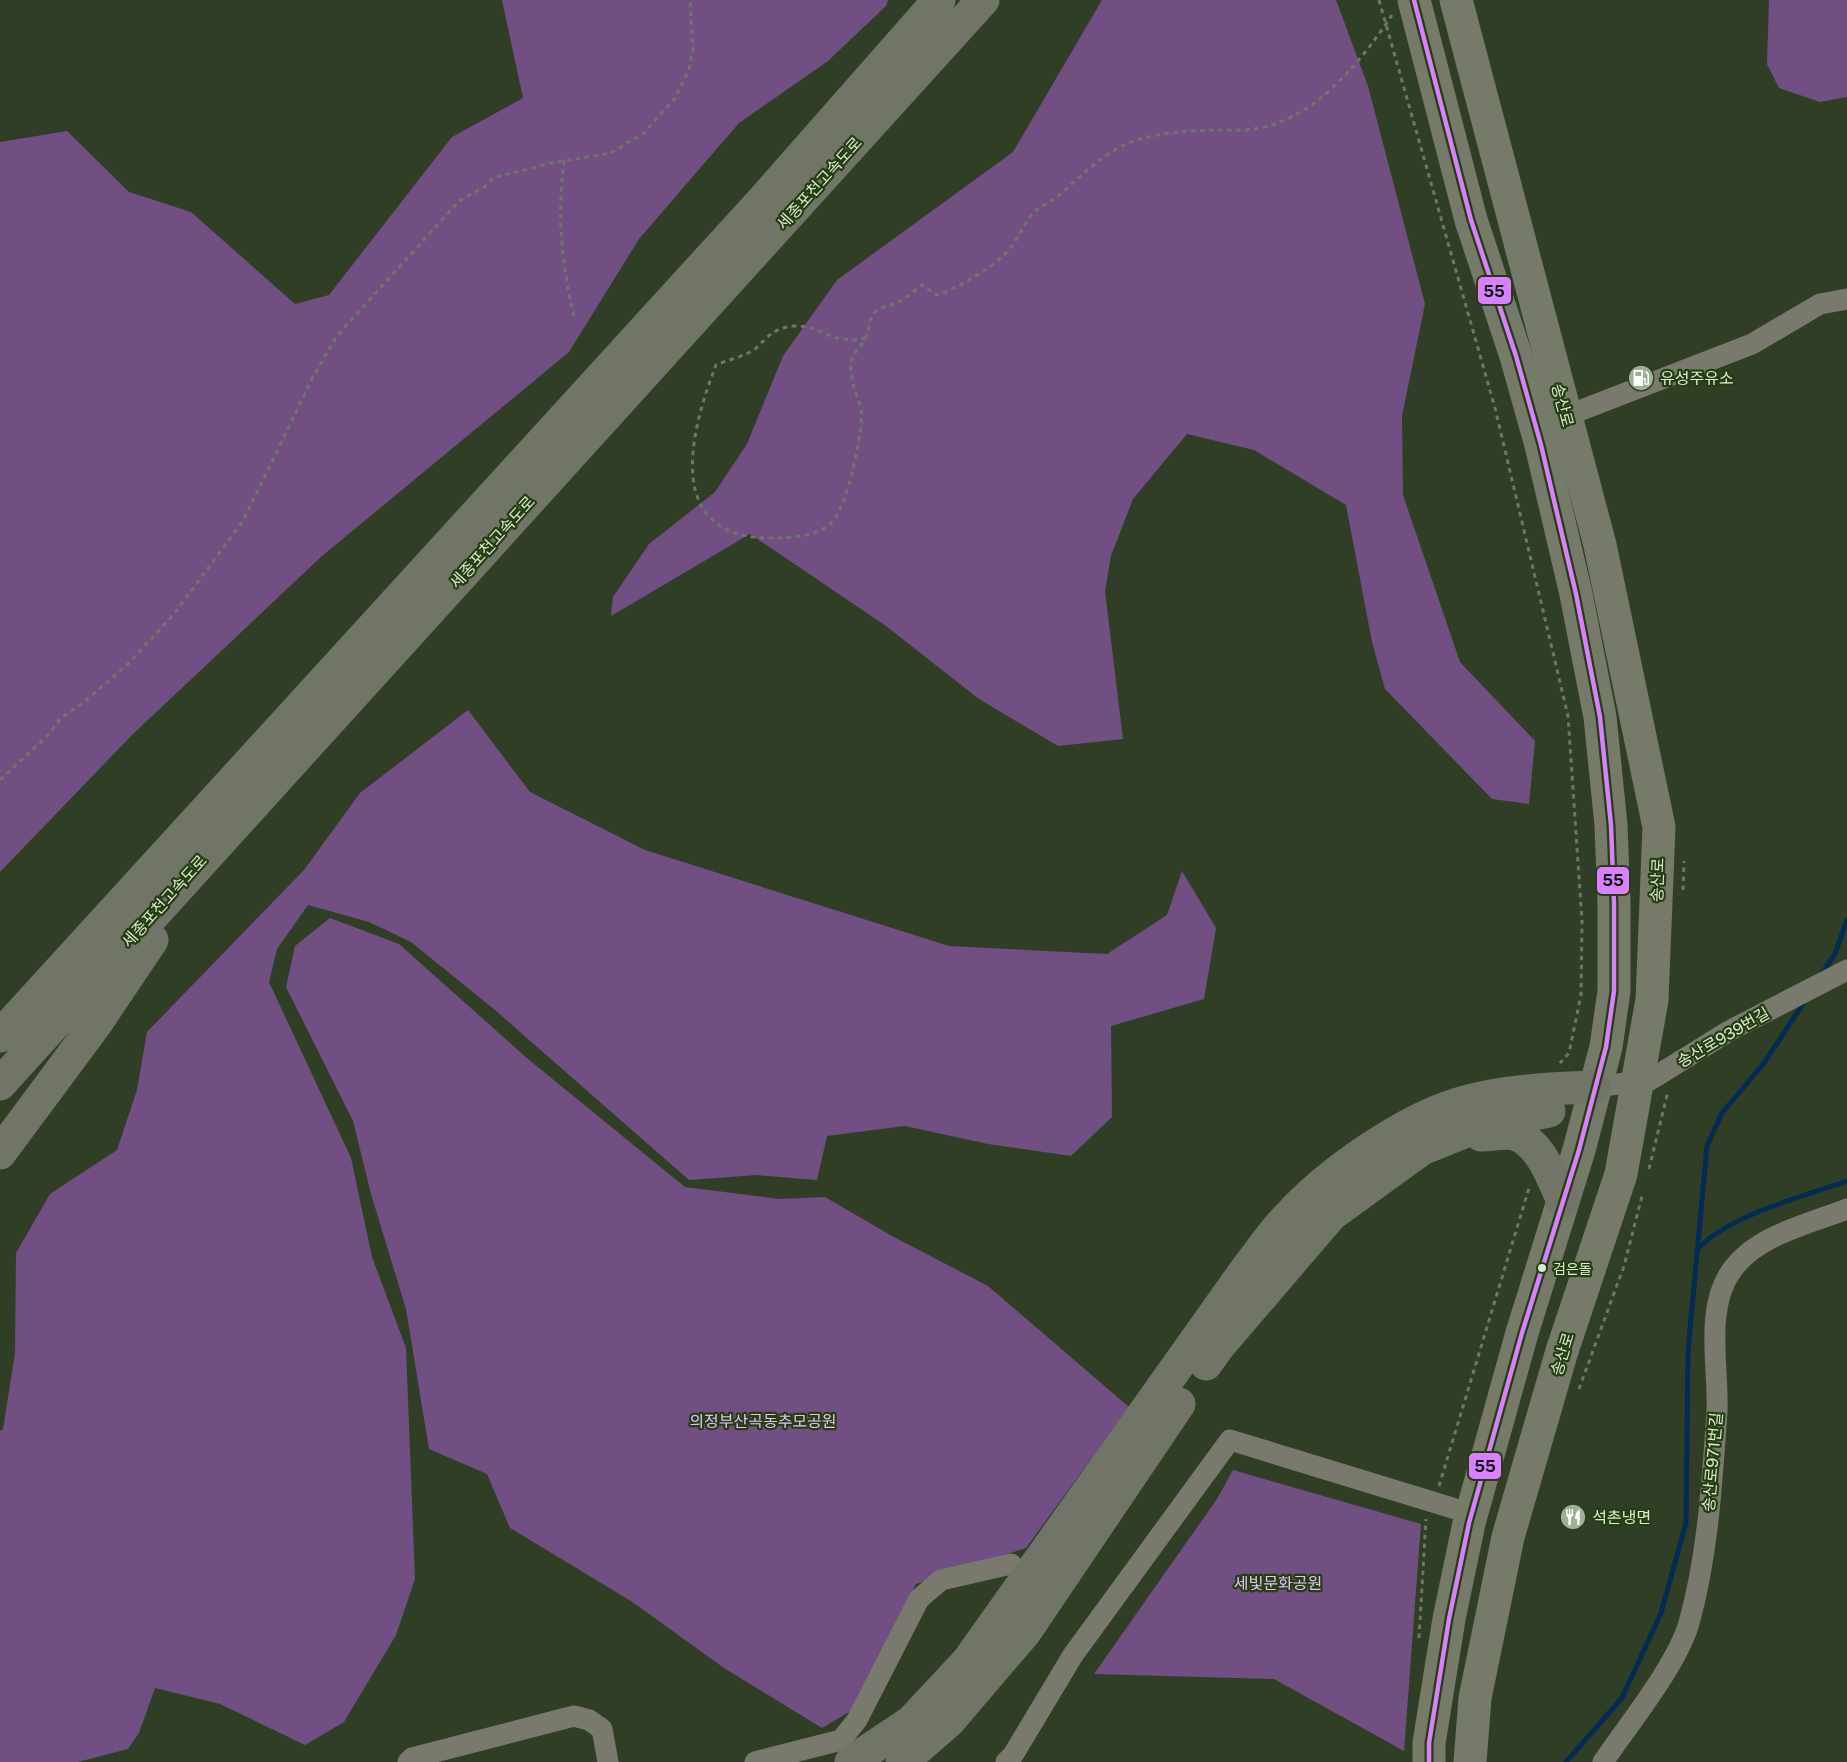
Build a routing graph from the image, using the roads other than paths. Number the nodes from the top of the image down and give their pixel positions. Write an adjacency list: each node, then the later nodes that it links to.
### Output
1 (939, 0): 9 (highway, 세종포천고속도로)
2 (983, 0): 7 (highway, 세종포천고속도로)
3 (1456, 0): 6 (main road, 송산로)
4 (1405, 5): 12 (main road, 송산로)
5 (1847, 299): 6 (street)
6 (1566, 416): 10 (main road, 송산로)
7 (214, 846): 11 (highway, 세종포천고속도로); 14 (highway)
8 (1844, 971): 10 (street, 송산로939번길)
9 (0, 1036)
10 (1638, 1081): 12 (street, 송산로939번길); 26 (main road, 송산로)
11 (0, 1084)
12 (1594, 1088): 13 (highway); 15 (main road, 송산로); 19 (highway)
13 (1432, 1145): 15 (highway); 23 (highway)
14 (0, 1153)
15 (1563, 1201): 17 (main road, 송산로)
16 (1847, 1209): 27 (street, 송산로971번길)
17 (1472, 1515): 24 (street); 25 (main road, 송산로)
18 (1011, 1564): 19 (street)
19 (847, 1751): 22 (street)
20 (408, 1762): 21 (street)
21 (608, 1762)
22 (755, 1762)
23 (902, 1762)
24 (1006, 1762)
25 (1429, 1762)
26 (1470, 1762)
27 (1603, 1762)

